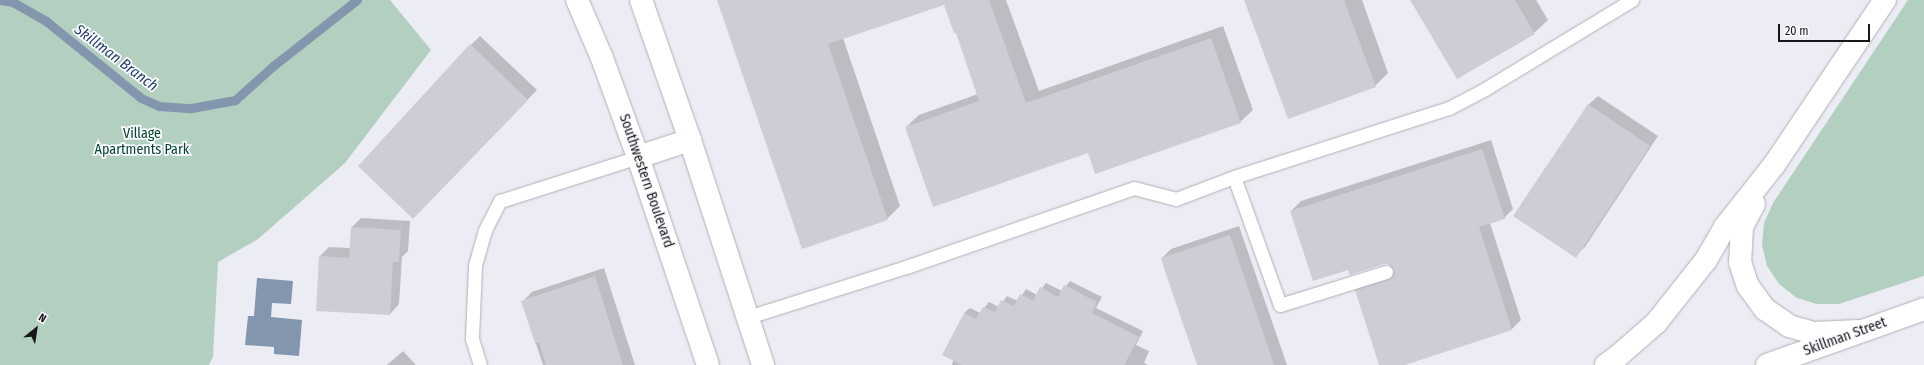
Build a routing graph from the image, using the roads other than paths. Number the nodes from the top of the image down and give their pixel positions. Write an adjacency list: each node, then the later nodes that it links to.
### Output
1 (577, 0): 6 (main road, Southwestern Boulevard)
2 (641, 0): 5 (main road)
3 (1632, 0): 8 (lane)
4 (1885, 0): 7 (main road)
5 (690, 140): 6 (main road); 11 (main road)
6 (638, 157): 13 (lane); 14 (main road, Southwestern Boulevard)
7 (1774, 165): 12 (main road); 16 (main road)
8 (1234, 177): 9 (lane); 11 (lane)
9 (1386, 272)
10 (1924, 309): 12 (main road, Skillman Street)
11 (748, 317): 15 (main road)
12 (1860, 331): 17 (main road, Skillman Street)
13 (480, 365)
14 (708, 365)
15 (763, 365)
16 (1606, 365)
17 (1767, 365)

